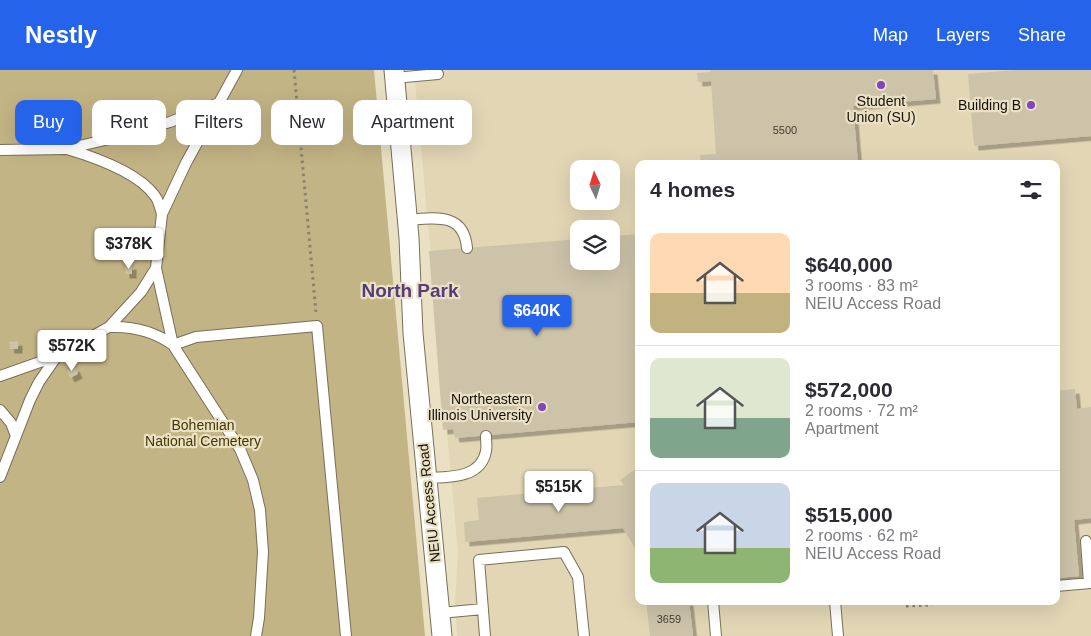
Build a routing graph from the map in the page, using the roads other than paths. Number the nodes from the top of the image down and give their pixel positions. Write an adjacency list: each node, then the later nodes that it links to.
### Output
1 (237, 70): 4 (lane)
2 (394, 74): 3 (lane); 10 (street, NEIU Access Road)
3 (438, 74)
4 (221, 100)
5 (176, 120): 7 (lane)
6 (196, 145): 9 (lane)
7 (66, 149): 8 (lane); 9 (lane)
8 (0, 150)
9 (162, 214): 12 (lane)
10 (408, 220): 11 (lane); 21 (street, NEIU Access Road)
11 (467, 248)
12 (156, 268): 13 (lane); 14 (lane)
13 (109, 326): 14 (lane); 15 (lane)
14 (174, 345): 29 (lane); 30 (lane)
15 (57, 356): 16 (lane); 18 (lane)
16 (0, 376)
17 (0, 410): 18 (lane)
18 (16, 436): 20 (lane)
19 (486, 436): 21 (lane)
20 (0, 477)
21 (427, 478): 28 (street, NEIU Access Road)
22 (1086, 541): 23 (lane)
23 (1090, 583): 24 (lane)
24 (1060, 586)
25 (713, 605): 34 (lane)
26 (835, 605): 35 (lane)
27 (483, 609): 28 (lane); 32 (lane); 33 (lane)
28 (440, 613): 31 (street, NEIU Access Road)
29 (256, 636)
30 (346, 636)
31 (442, 636)
32 (485, 636)
33 (584, 636)
34 (716, 636)
35 (838, 636)

